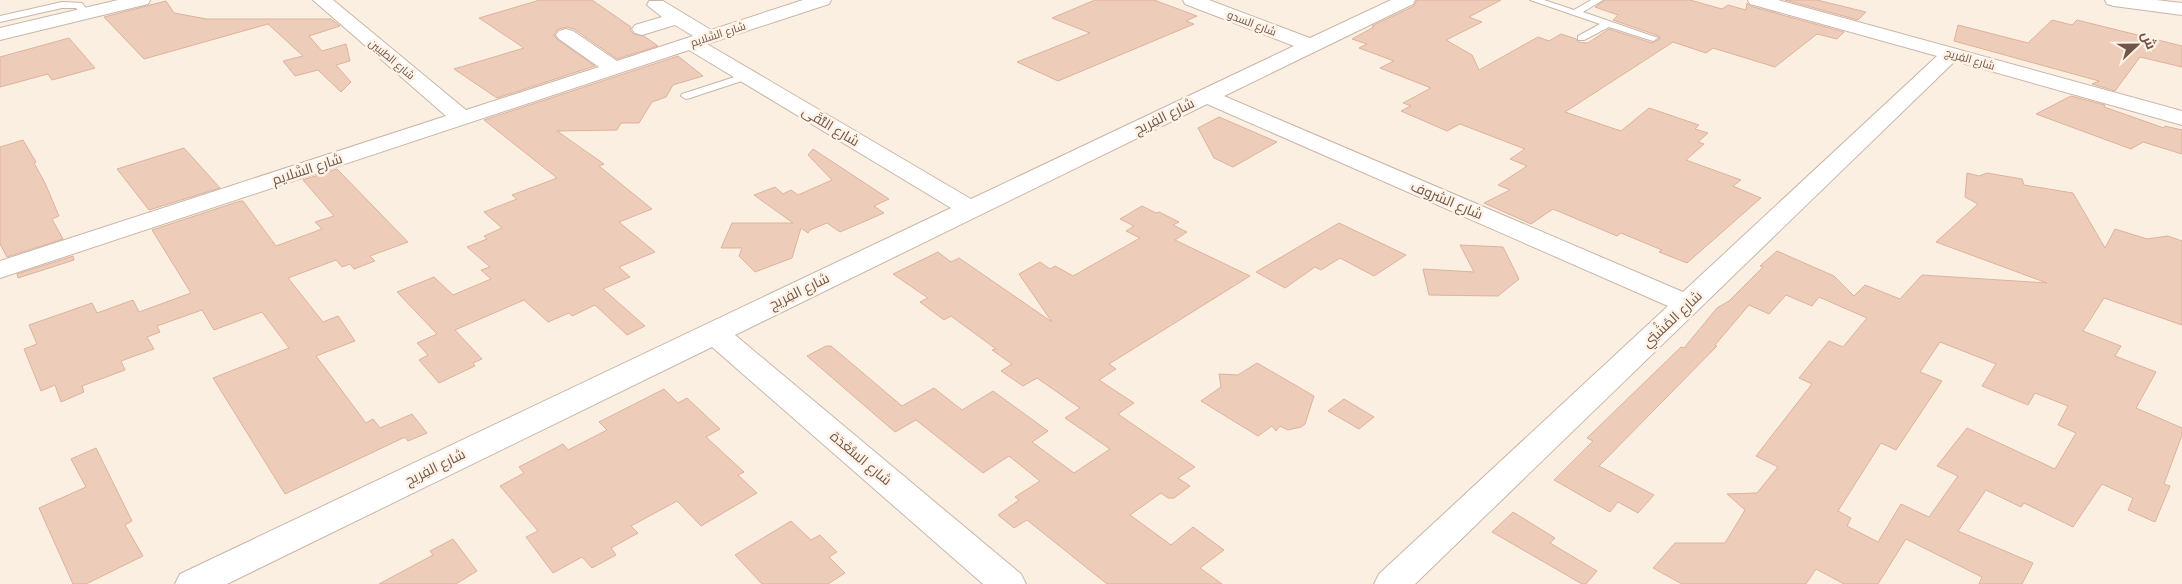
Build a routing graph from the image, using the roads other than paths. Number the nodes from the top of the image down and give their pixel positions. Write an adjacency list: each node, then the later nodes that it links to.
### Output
1 (141, 0): 12 (street)
2 (322, 0): 29 (street, شارع الطيبين)
3 (822, 0): 22 (street, شارع السَّلايم)
4 (1192, 0): 23 (street, شارع السدو)
5 (1406, 0): 23 (street, شارع الفِريج)
6 (1535, 0): 13 (lane)
7 (1598, 0): 13 (lane)
8 (1757, 0): 24 (street, شارع الفِريج)
9 (2114, 0): 11 (street)
10 (656, 5): 14 (street, شارع التُّقَى)
11 (2182, 9)
12 (86, 13): 15 (lane); 18 (street)
13 (1575, 13): 16 (lane)
14 (678, 18): 17 (street); 22 (street, شارع التُّقَى)
15 (0, 19)
16 (1607, 24): 20 (lane); 21 (lane)
17 (642, 29)
18 (0, 34)
19 (566, 35): 25 (street)
20 (1581, 38)
21 (1653, 38)
22 (700, 40): 25 (street, شارع السَّلايم); 26 (street, شارع التُّقَى)
23 (1312, 46): 28 (street, شارع الفِريج)
24 (1951, 54): 30 (street, شارع الفِريج); 33 (street, شارع المُشْتِي)
25 (614, 68): 29 (street, شارع السَّلايم)
26 (747, 76): 27 (lane); 31 (street, شارع التُّقَى)
27 (686, 96)
28 (1206, 96): 31 (street, شارع الفِريج); 33 (street, شارع الشروف)
29 (462, 118): 32 (street, شارع السَّلايم)
30 (2182, 118)
31 (970, 209): 34 (street, شارع الفِريج)
32 (0, 270)
33 (1687, 304): 37 (street, شارع المُشْتِي)
34 (714, 332): 35 (street, شارع الفِريج); 36 (street, شارع السُّعْدَة)
35 (193, 584)
36 (1008, 584)
37 (1392, 584)

